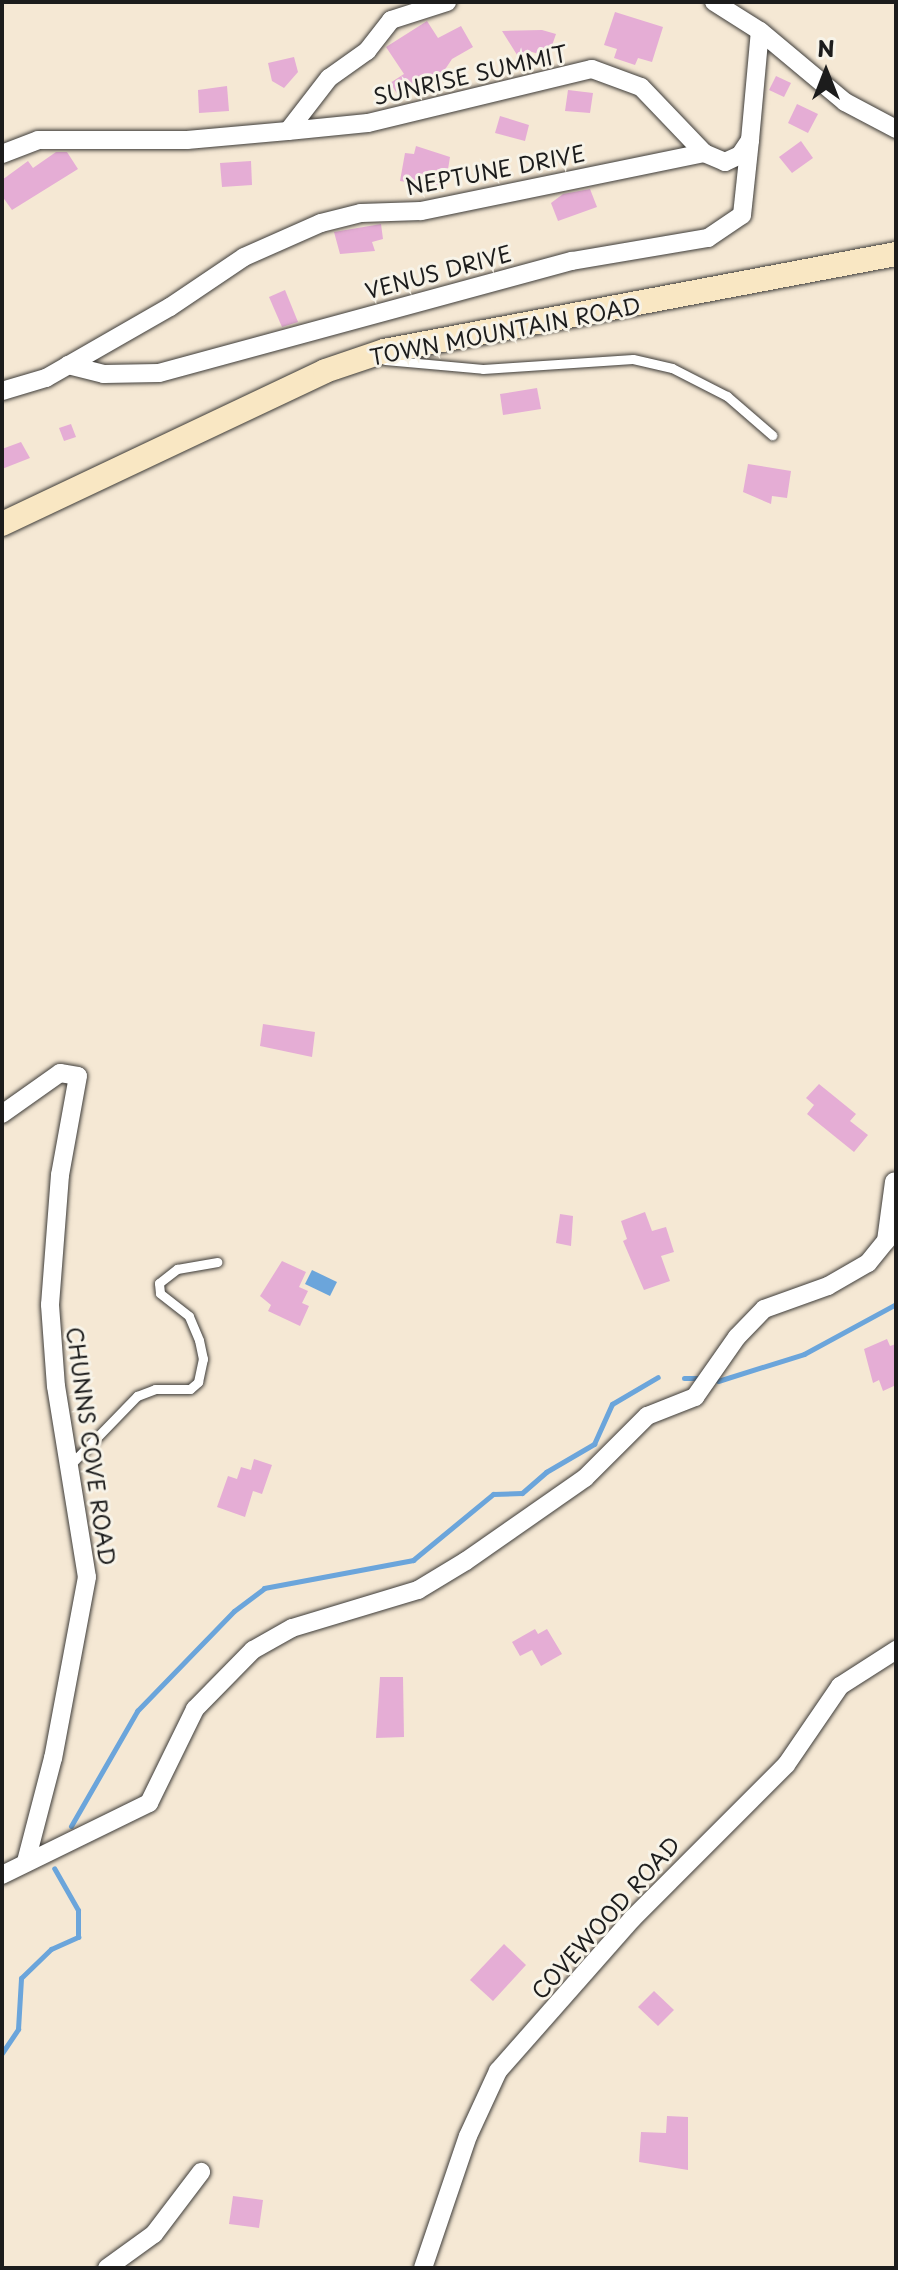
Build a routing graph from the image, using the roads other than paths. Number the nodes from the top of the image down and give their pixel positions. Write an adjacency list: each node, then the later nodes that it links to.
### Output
1 (447, 2): 5 (street)
2 (714, 2): 3 (street)
3 (760, 31): 4 (street); 6 (street)
4 (896, 129)
5 (288, 131): 7 (street, SUNRISE SUMMIT); 8 (street, SUNRISE SUMMIT)
6 (750, 140): 7 (street); 11 (street, VENUS DRIVE)
7 (704, 153): 11 (street, NEPTUNE DRIVE)
8 (2, 154)
9 (896, 254): 10 (main road, TOWN MOUNTAIN ROAD)
10 (366, 357): 13 (lane); 14 (main road, TOWN MOUNTAIN ROAD)
11 (68, 365): 12 (street, NEPTUNE DRIVE)
12 (2, 391)
13 (772, 435)
14 (2, 524)
15 (2, 1114): 18 (street, CHUNNS COVE ROAD)
16 (894, 1182): 20 (street)
17 (217, 1262): 18 (lane)
18 (71, 1464): 20 (street, CHUNNS COVE ROAD)
19 (896, 1650): 24 (street, COVEWOOD ROAD)
20 (26, 1862): 21 (street)
21 (2, 1875)
22 (201, 2172): 23 (street)
23 (107, 2268)
24 (423, 2268)

